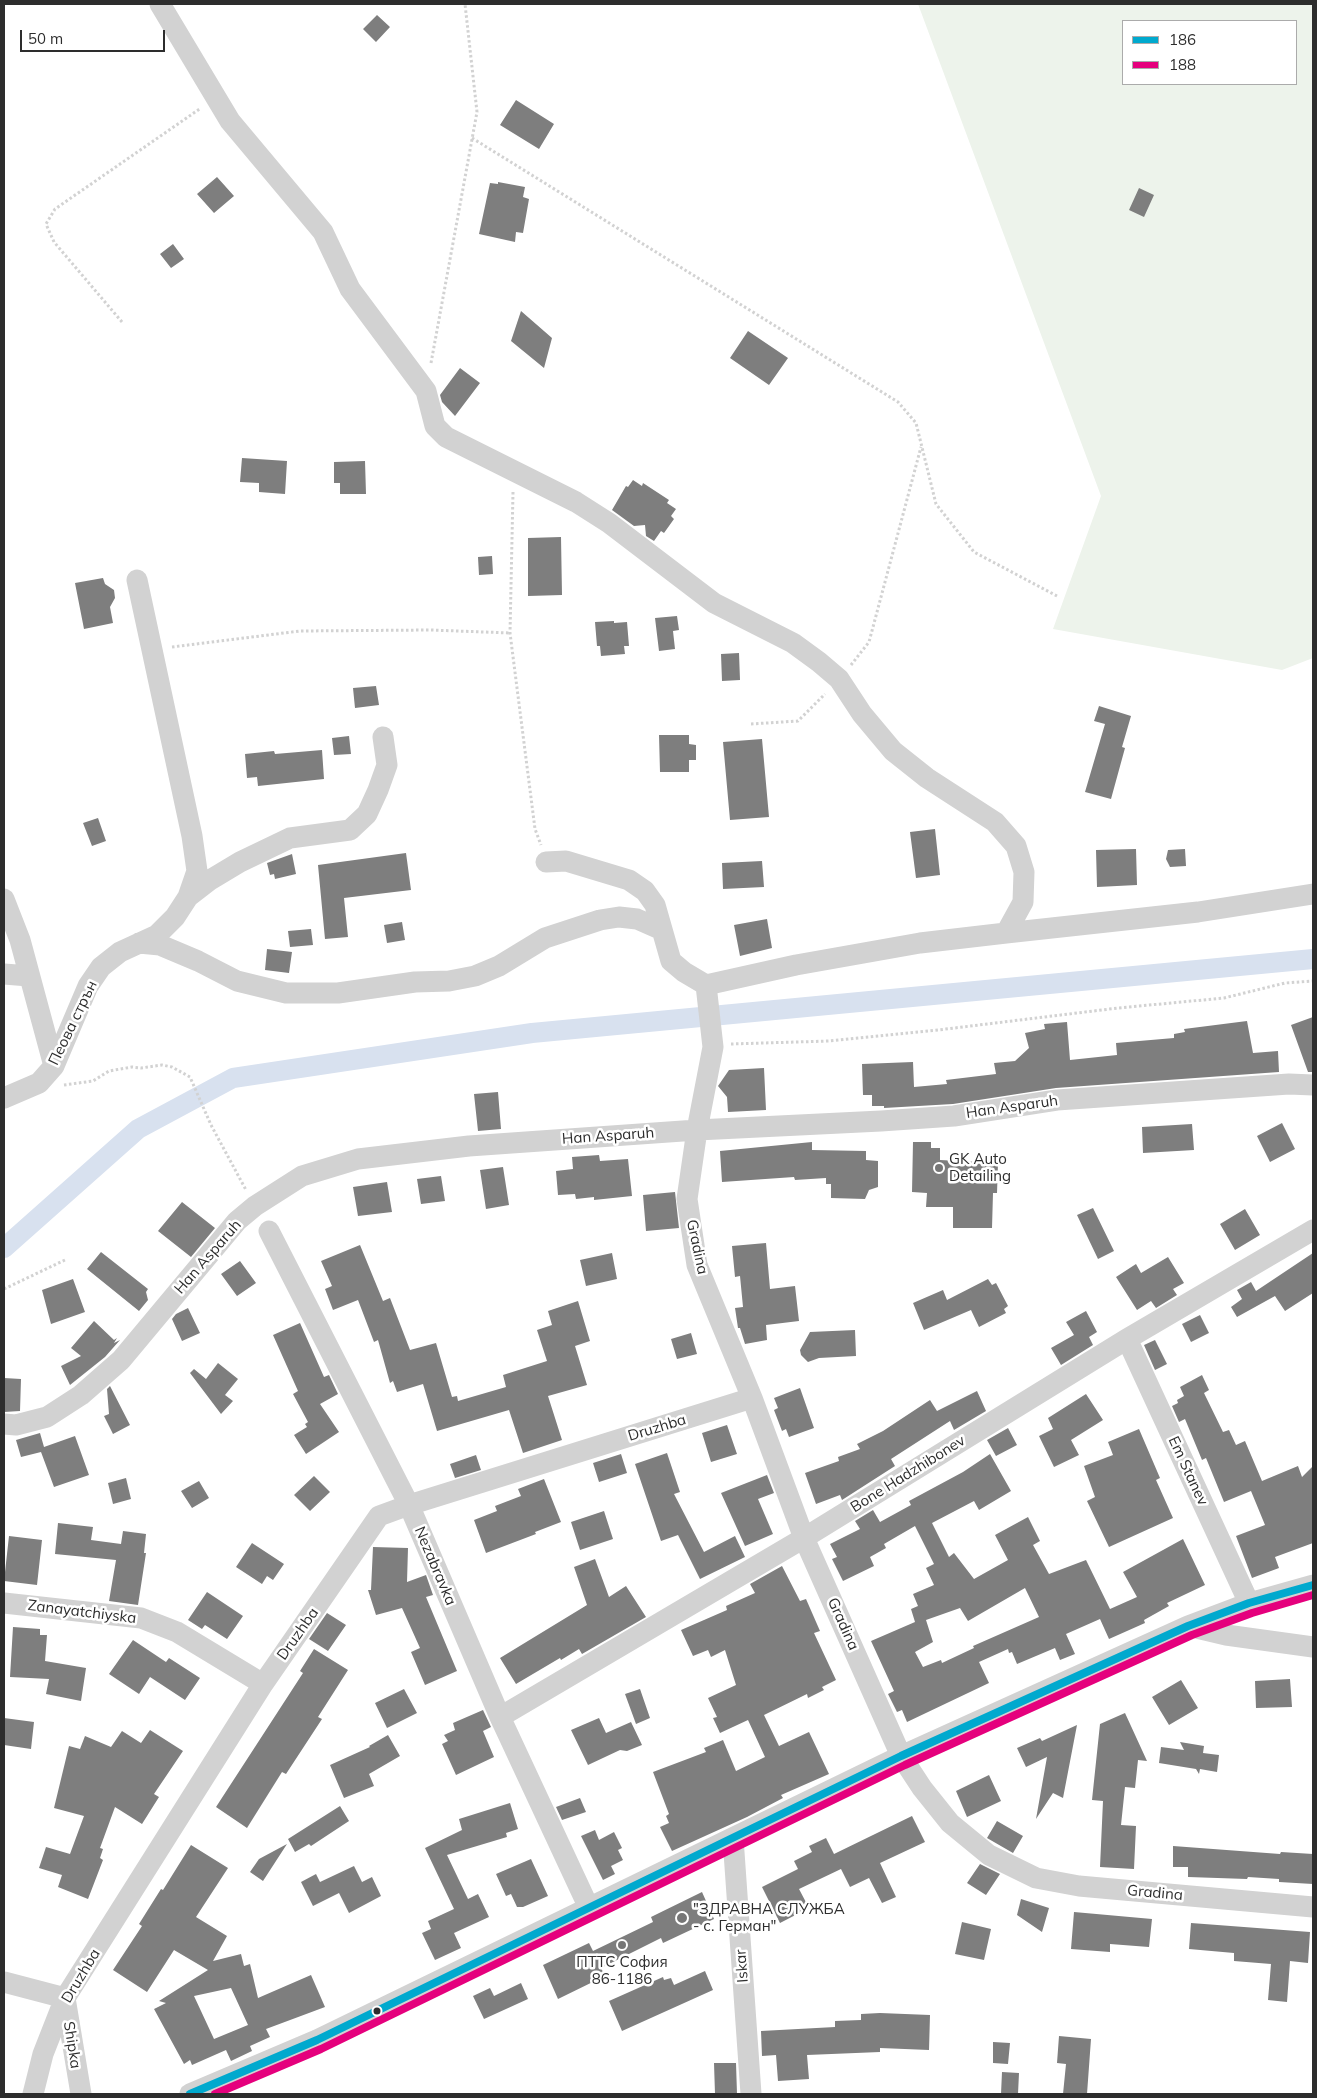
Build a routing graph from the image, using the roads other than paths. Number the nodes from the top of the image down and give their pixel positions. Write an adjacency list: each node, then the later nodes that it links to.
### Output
1 (160, 4): 9 (street)
2 (137, 580): 6 (street)
3 (382, 737): 6 (street)
4 (546, 862): 8 (street)
5 (1313, 894): 9 (street)
6 (188, 897): 10 (street, Пеова стрън)
7 (4, 899): 12 (street)
8 (662, 930): 10 (street); 13 (street)
9 (1006, 933): 13 (street)
10 (139, 943): 14 (street, Пеова стрън)
11 (4, 974): 12 (street)
12 (29, 976): 14 (street)
13 (706, 985): 17 (street, Gradina)
14 (54, 1066): 16 (street, Пеова стрън)
15 (1313, 1085): 17 (street, Han Asparuh)
16 (4, 1098)
17 (697, 1130): 21 (street, Gradina); 22 (street, Han Asparuh)
18 (1313, 1230): 20 (street, Bone Hadzhibonev)
19 (269, 1231): 23 (street, Nezabravka)
20 (1127, 1340): 24 (street, Bone Hadzhibonev); 26 (street, Em Stanev)
21 (752, 1398): 23 (street, Druzhba); 24 (street, Gradina)
22 (4, 1424)
23 (409, 1505): 30 (street, Druzhba); 31 (street, Nezabravka)
24 (804, 1538): 31 (street, Bone Hadzhibonev); 32 (street, Gradina)
25 (1313, 1584): 26 (street)
26 (1249, 1602): 28 (street)
27 (4, 1603): 30 (street, Zanayatchiyska)
28 (1188, 1626): 29 (street); 32 (street)
29 (1313, 1647)
30 (263, 1684): 37 (street, Druzhba)
31 (500, 1717): 35 (street, Nezabravka)
32 (901, 1756): 33 (street); 34 (street, Gradina)
33 (733, 1838): 35 (street); 41 (street, Iskar)
34 (1313, 1907)
35 (589, 1908): 40 (street)
36 (4, 1982): 37 (street)
37 (65, 1998): 38 (street, Druzhba); 39 (street, Shipka)
38 (33, 2094)
39 (81, 2094)
40 (190, 2094)
41 (751, 2094)

